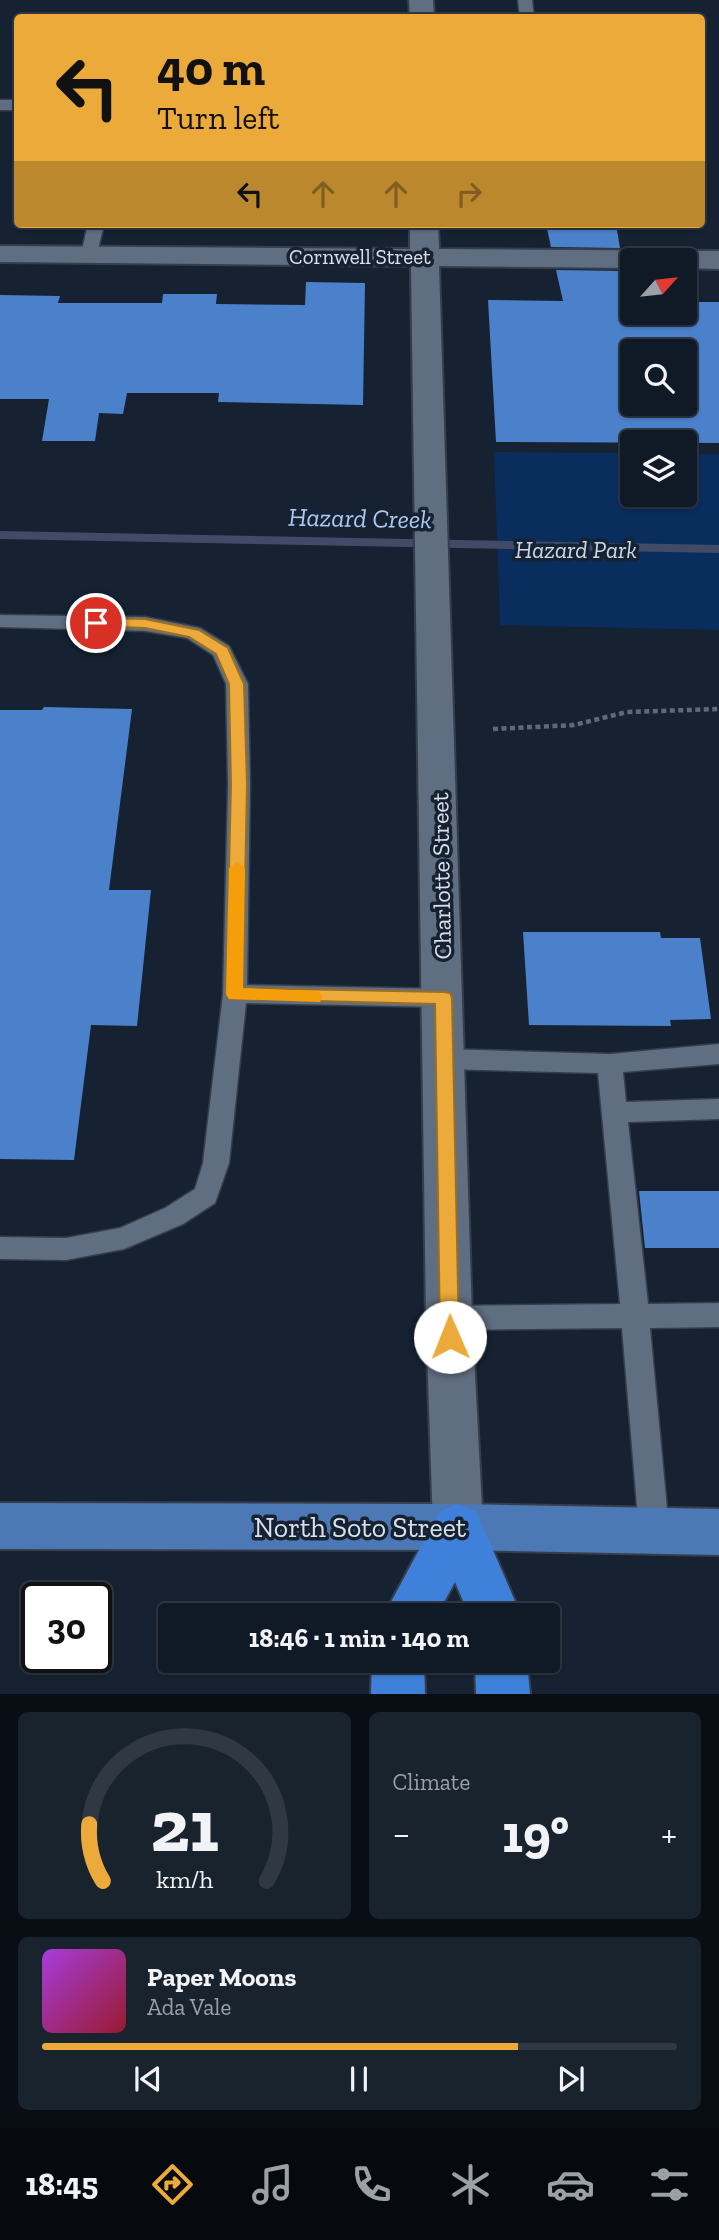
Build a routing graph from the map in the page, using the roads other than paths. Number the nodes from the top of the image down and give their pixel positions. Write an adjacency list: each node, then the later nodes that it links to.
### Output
1 (95, 228): 4 (lane)
2 (425, 228): 5 (street, Charlotte Street)
3 (0, 254): 4 (street, Cornwell Street)
4 (89, 254): 5 (street, Cornwell Street)
5 (425, 257): 6 (street, Cornwell Street); 9 (street, Charlotte Street)
6 (719, 260)
7 (0, 621): 8 (lane)
8 (235, 994): 9 (lane); 15 (lane)
9 (444, 998): 11 (street, Charlotte Street)
10 (719, 1054): 12 (lane)
11 (445, 1059): 12 (lane); 18 (street, Charlotte Street)
12 (610, 1063): 14 (lane)
13 (719, 1109): 14 (lane)
14 (614, 1112): 17 (lane)
15 (0, 1248)
16 (719, 1315): 17 (lane)
17 (635, 1316): 18 (lane); 21 (lane)
18 (449, 1318): 20 (street, Charlotte Street)
19 (0, 1526): 20 (main road, North Soto Street)
20 (458, 1527): 21 (main road, North Soto Street); 23 (highway); 24 (highway)
21 (654, 1530): 22 (main road, North Soto Street)
22 (719, 1532)
23 (417, 1603)
24 (490, 1603)
25 (398, 1673): 27 (highway)
26 (502, 1673): 28 (highway)
27 (398, 1694)
28 (503, 1694)

